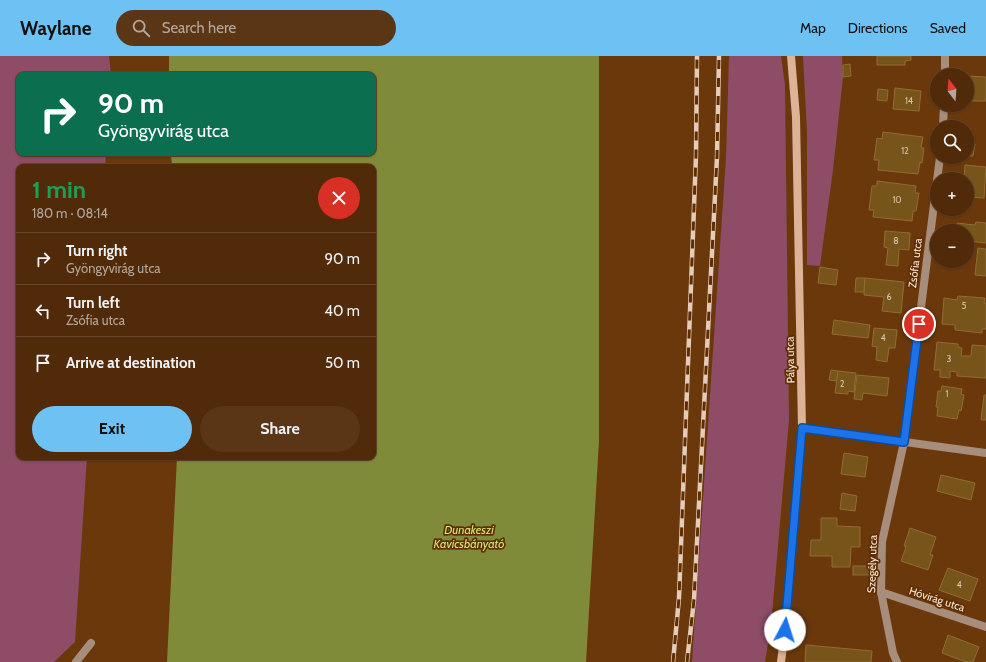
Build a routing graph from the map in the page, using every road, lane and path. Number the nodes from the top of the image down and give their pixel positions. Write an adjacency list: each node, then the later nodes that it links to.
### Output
1 (791, 56): 5 (street, Pálya utca)
2 (945, 56): 3 (street)
3 (945, 68)
4 (939, 164): 6 (street, Zsófia utca)
5 (802, 428): 6 (street); 12 (street, Pálya utca)
6 (904, 442): 7 (street); 8 (street, Szegély utca)
7 (986, 453)
8 (881, 592): 9 (street, Hóvirág utca); 13 (street, Szegély utca)
9 (986, 627)
10 (91, 643): 11 (street)
11 (76, 662)
12 (781, 662)
13 (897, 662)

